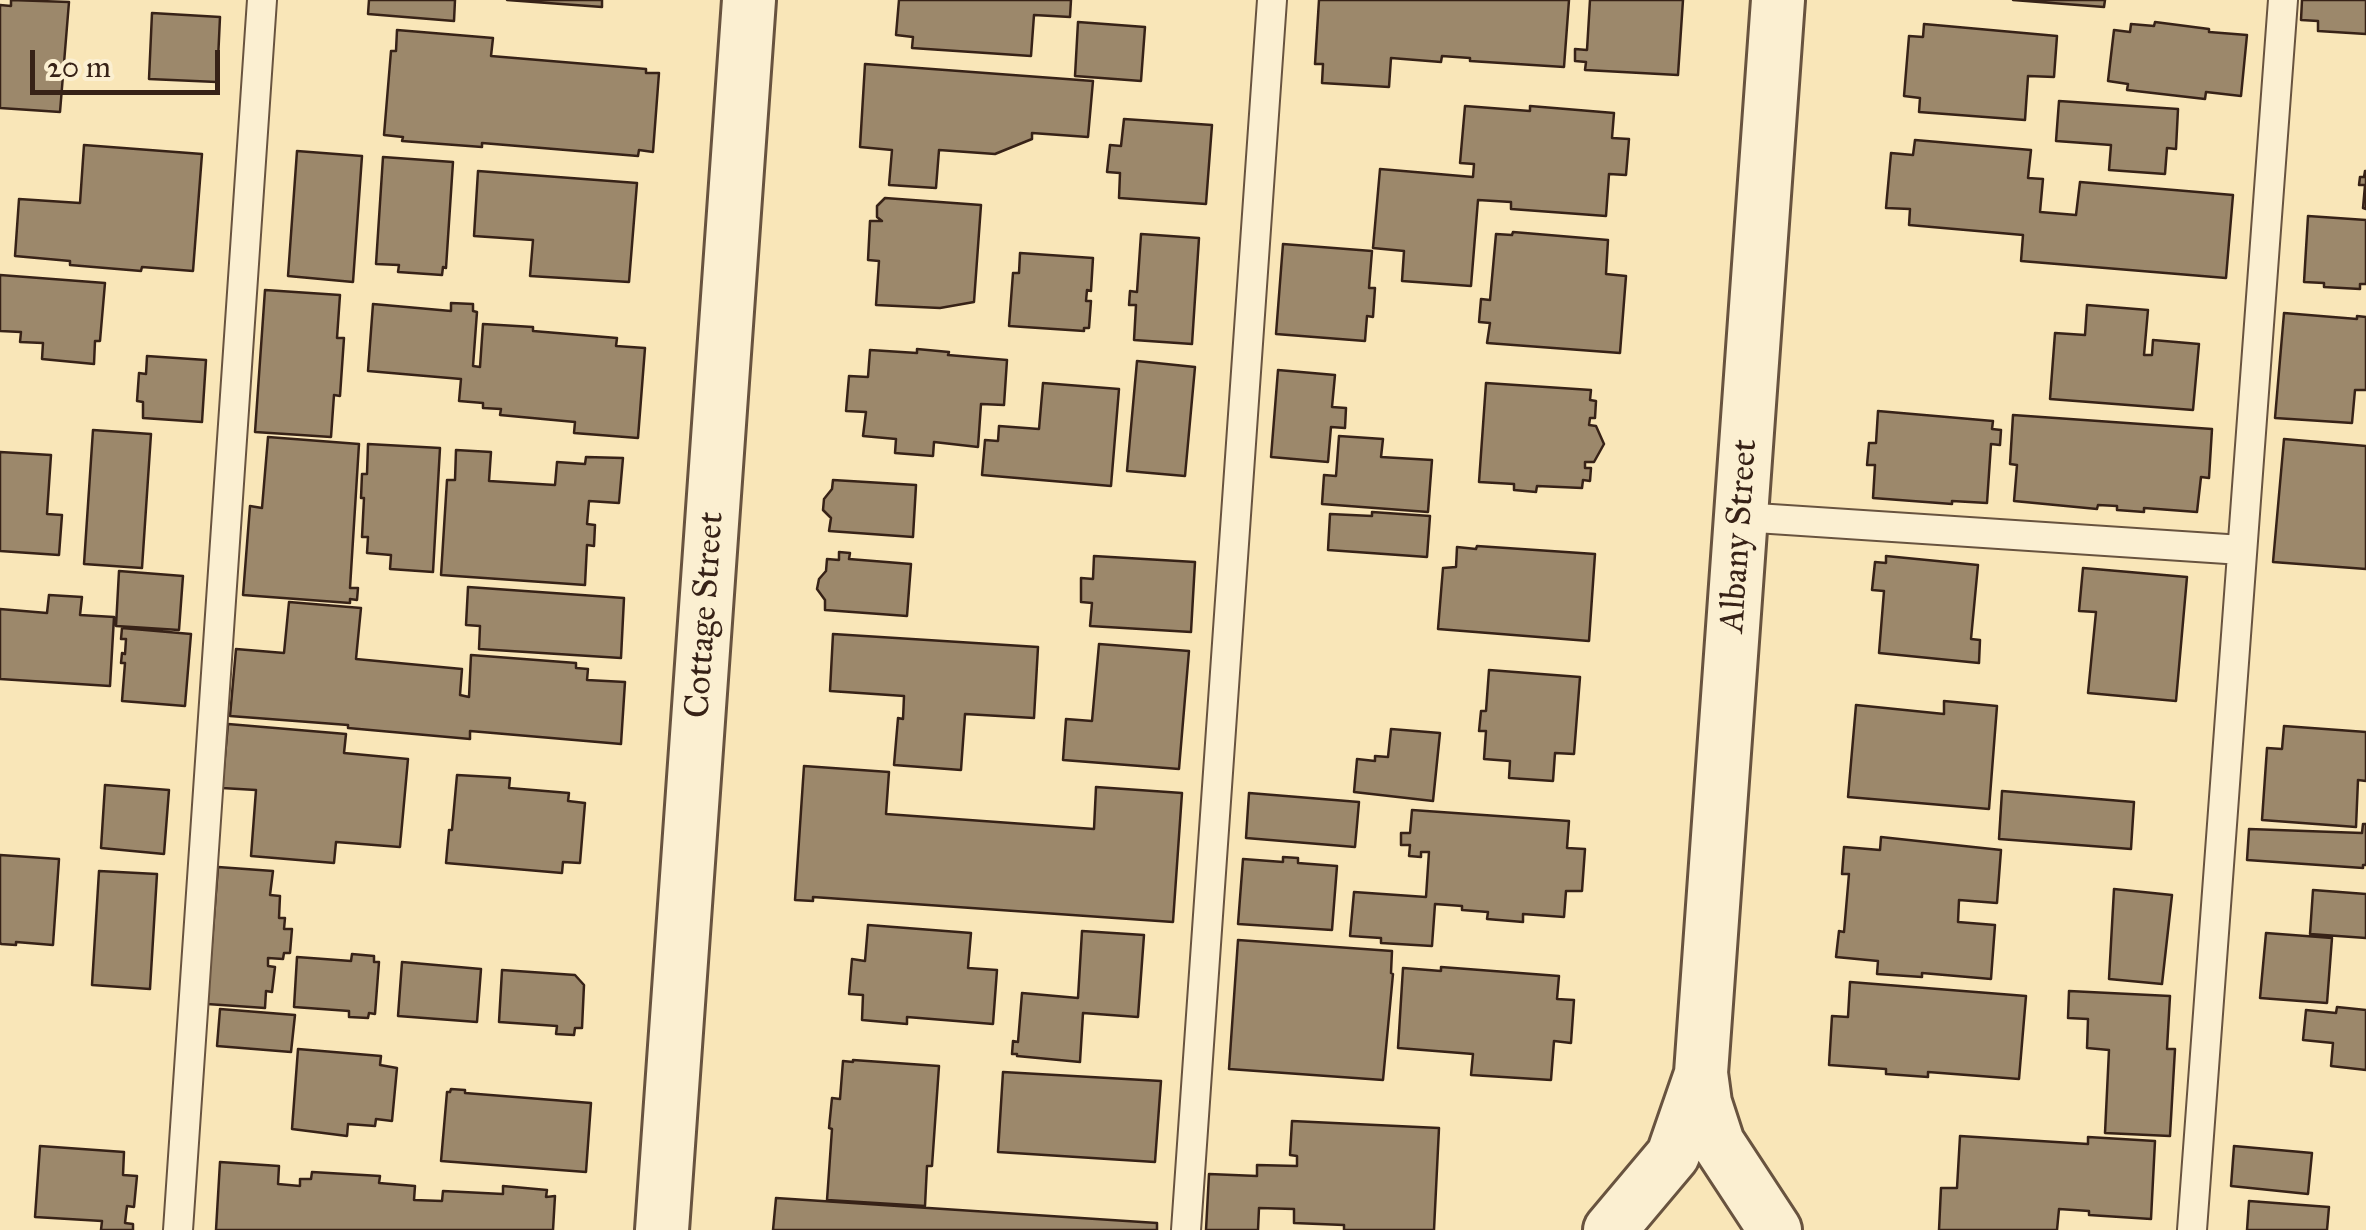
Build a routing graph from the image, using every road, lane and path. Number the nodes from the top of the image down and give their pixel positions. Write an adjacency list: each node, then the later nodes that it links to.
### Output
1 (262, 0): 9 (lane)
2 (749, 0): 10 (street, Cottage Street)
3 (1272, 0): 11 (lane)
4 (1778, 0): 6 (street, Albany Street)
5 (2283, 0): 7 (lane)
6 (1741, 517): 7 (lane); 8 (street, Albany Street)
7 (2242, 550): 14 (lane)
8 (1702, 1073): 12 (street, Albany Street); 13 (street, Albany Street)
9 (178, 1230)
10 (662, 1230)
11 (1186, 1230)
12 (1610, 1230)
13 (1774, 1230)
14 (2192, 1230)

